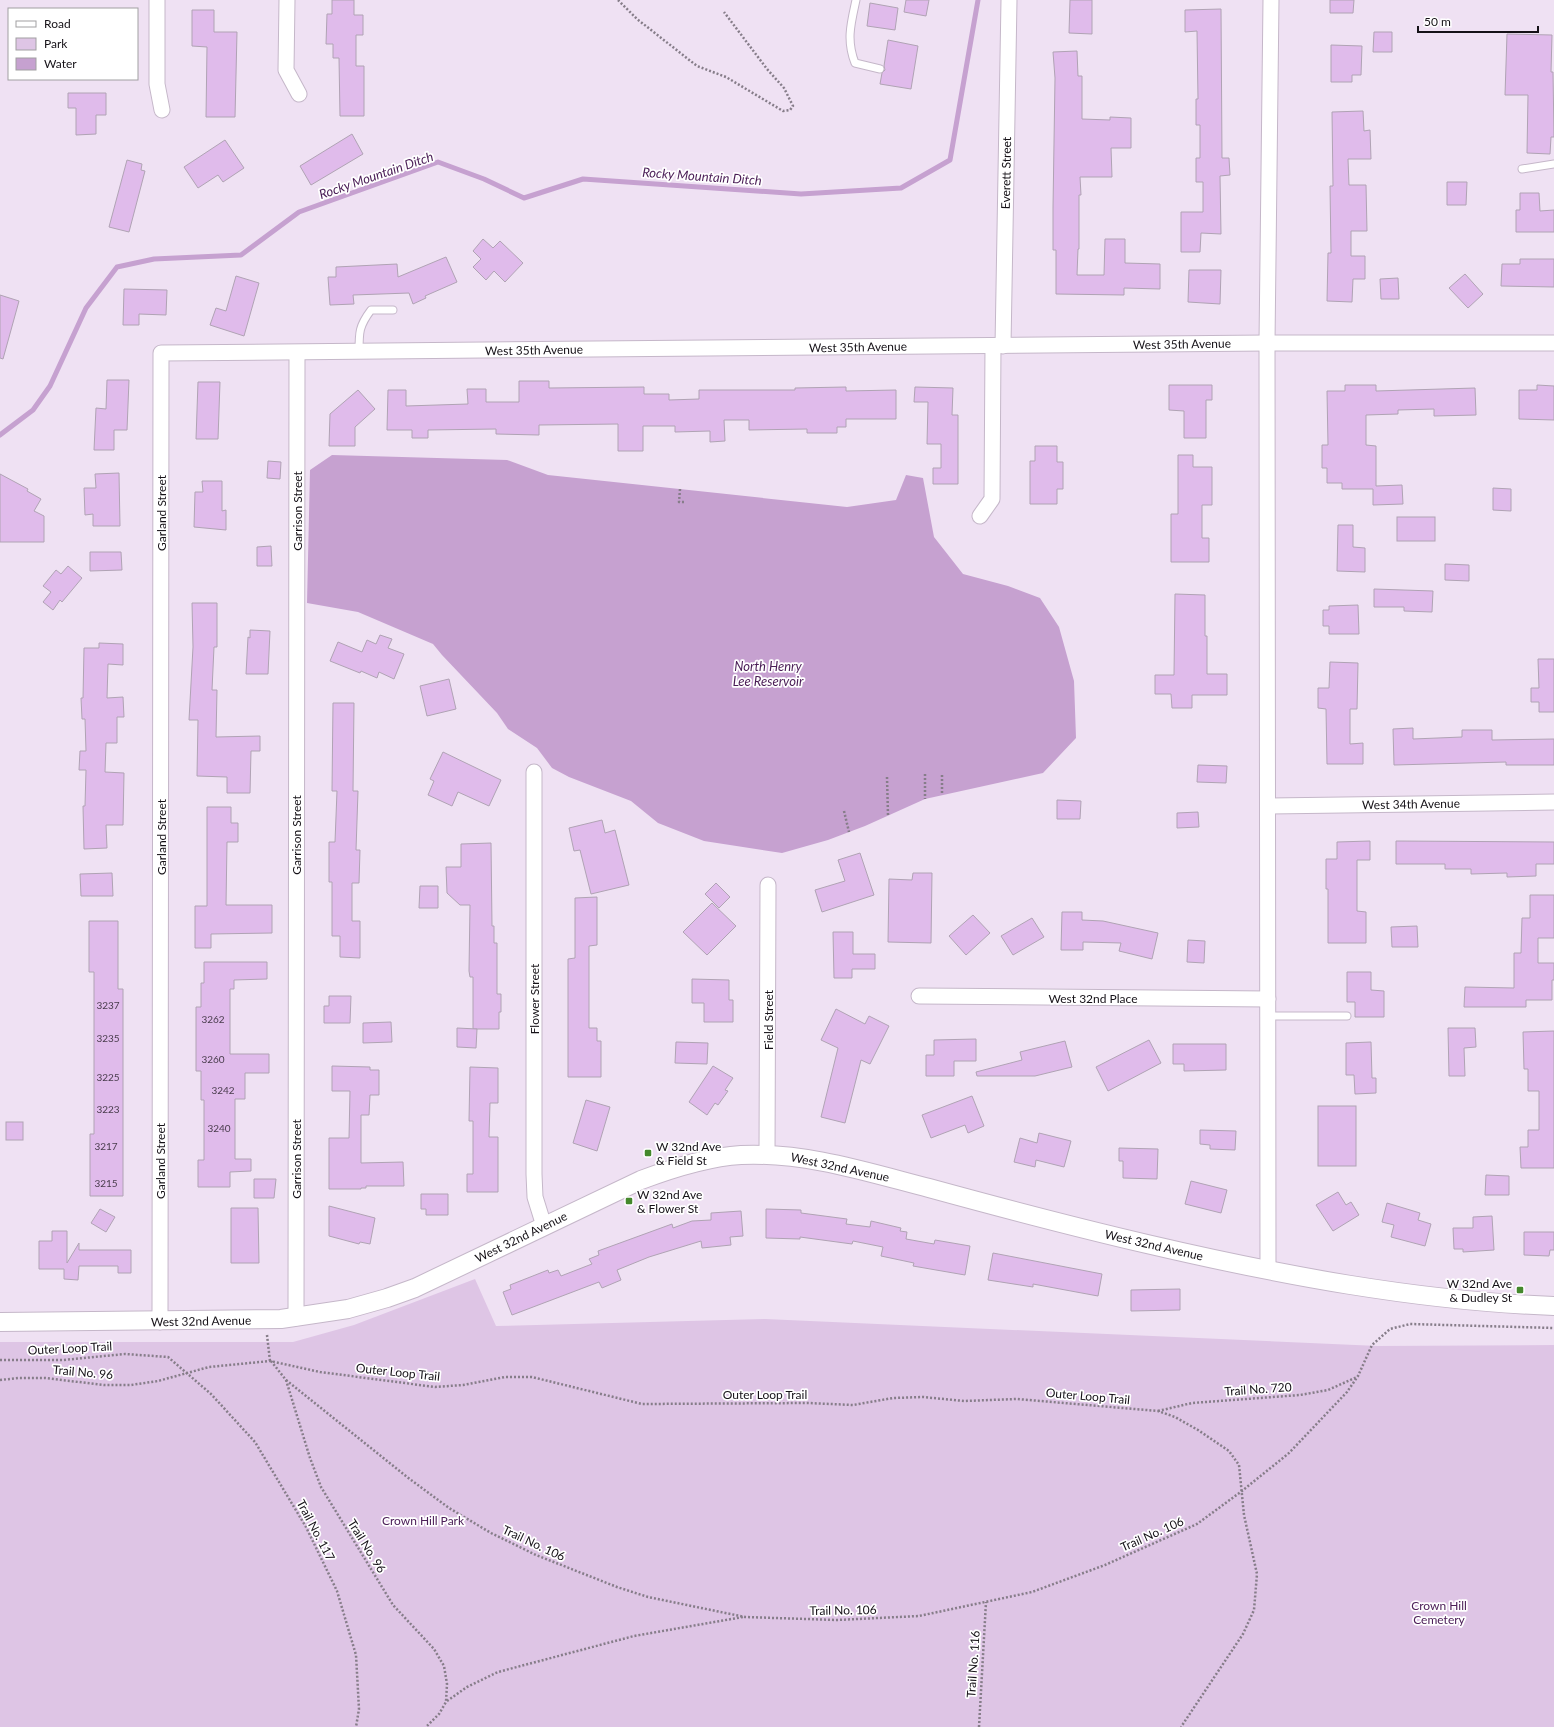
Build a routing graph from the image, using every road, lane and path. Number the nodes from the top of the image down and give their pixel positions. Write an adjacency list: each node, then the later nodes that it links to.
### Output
1 (157, 0): 10 (street)
2 (287, 0): 9 (street)
3 (618, 0): 7 (path)
4 (856, 0): 8 (lane)
5 (1008, 0): 16 (street, Everett Street)
6 (1271, 0): 14 (street)
7 (724, 12)
8 (880, 69)
9 (299, 94)
10 (162, 110)
11 (1554, 164): 12 (lane)
12 (1522, 169)
13 (393, 310): 18 (lane)
14 (1267, 343): 15 (street, West 35th Avenue); 16 (street, West 35th Avenue); 30 (street)
15 (1554, 343)
16 (998, 346): 18 (street, West 35th Avenue); 22 (street, Everett Street)
17 (297, 352): 18 (street, West 35th Avenue); 19 (street, West 35th Avenue); 43 (street, Garrison Street)
18 (359, 352)
19 (161, 353): 45 (street, Garland Street)
20 (680, 489): 21 (path)
21 (686, 502)
22 (980, 516)
23 (534, 772): 40 (street, Flower Street)
24 (925, 774): 28 (path)
25 (942, 775): 27 (path)
26 (887, 777): 32 (path)
27 (942, 795)
28 (925, 799)
29 (1554, 802): 30 (street, West 34th Avenue)
30 (1269, 806): 36 (street)
31 (844, 811): 33 (path)
32 (888, 815)
33 (849, 832)
34 (768, 885): 39 (street, Field Street)
35 (919, 996): 36 (street, West 32nd Place)
36 (1268, 999): 37 (street)
37 (1268, 1016): 38 (lane); 41 (street)
38 (1347, 1016)
39 (767, 1155): 40 (street, West 32nd Avenue); 41 (street, West 32nd Avenue)
40 (544, 1226): 43 (street, West 32nd Avenue)
41 (1268, 1270): 42 (street, West 32nd Avenue)
42 (1554, 1306)
43 (296, 1318): 45 (street, West 32nd Avenue)
44 (0, 1322): 45 (street, West 32nd Avenue)
45 (160, 1322)
46 (1554, 1328): 51 (path, Trail No. 106)
47 (267, 1341): 49 (path)
48 (0, 1360): 50 (path, Outer Loop Trail)
49 (270, 1361): 50 (path, Outer Loop Trail); 53 (path, Trail No. 96); 54 (path, Outer Loop Trail)
50 (187, 1373): 52 (path, Trail No. 96); 59 (path, Trail No. 117)
51 (1358, 1376): 54 (path, Trail No. 720); 55 (path, Trail No. 106)
52 (0, 1380)
53 (286, 1380): 57 (path, Trail No. 106); 58 (path, Trail No. 96)
54 (1158, 1411): 55 (path, Outer Loop Trail)
55 (1242, 1491): 56 (path, Trail No. 106); 62 (path, Outer Loop Trail)
56 (986, 1602): 57 (path, Trail No. 106); 61 (path, Trail No. 116)
57 (745, 1617): 58 (path)
58 (446, 1702): 60 (path)
59 (356, 1727)
60 (426, 1727)
61 (979, 1727)
62 (1181, 1727)

